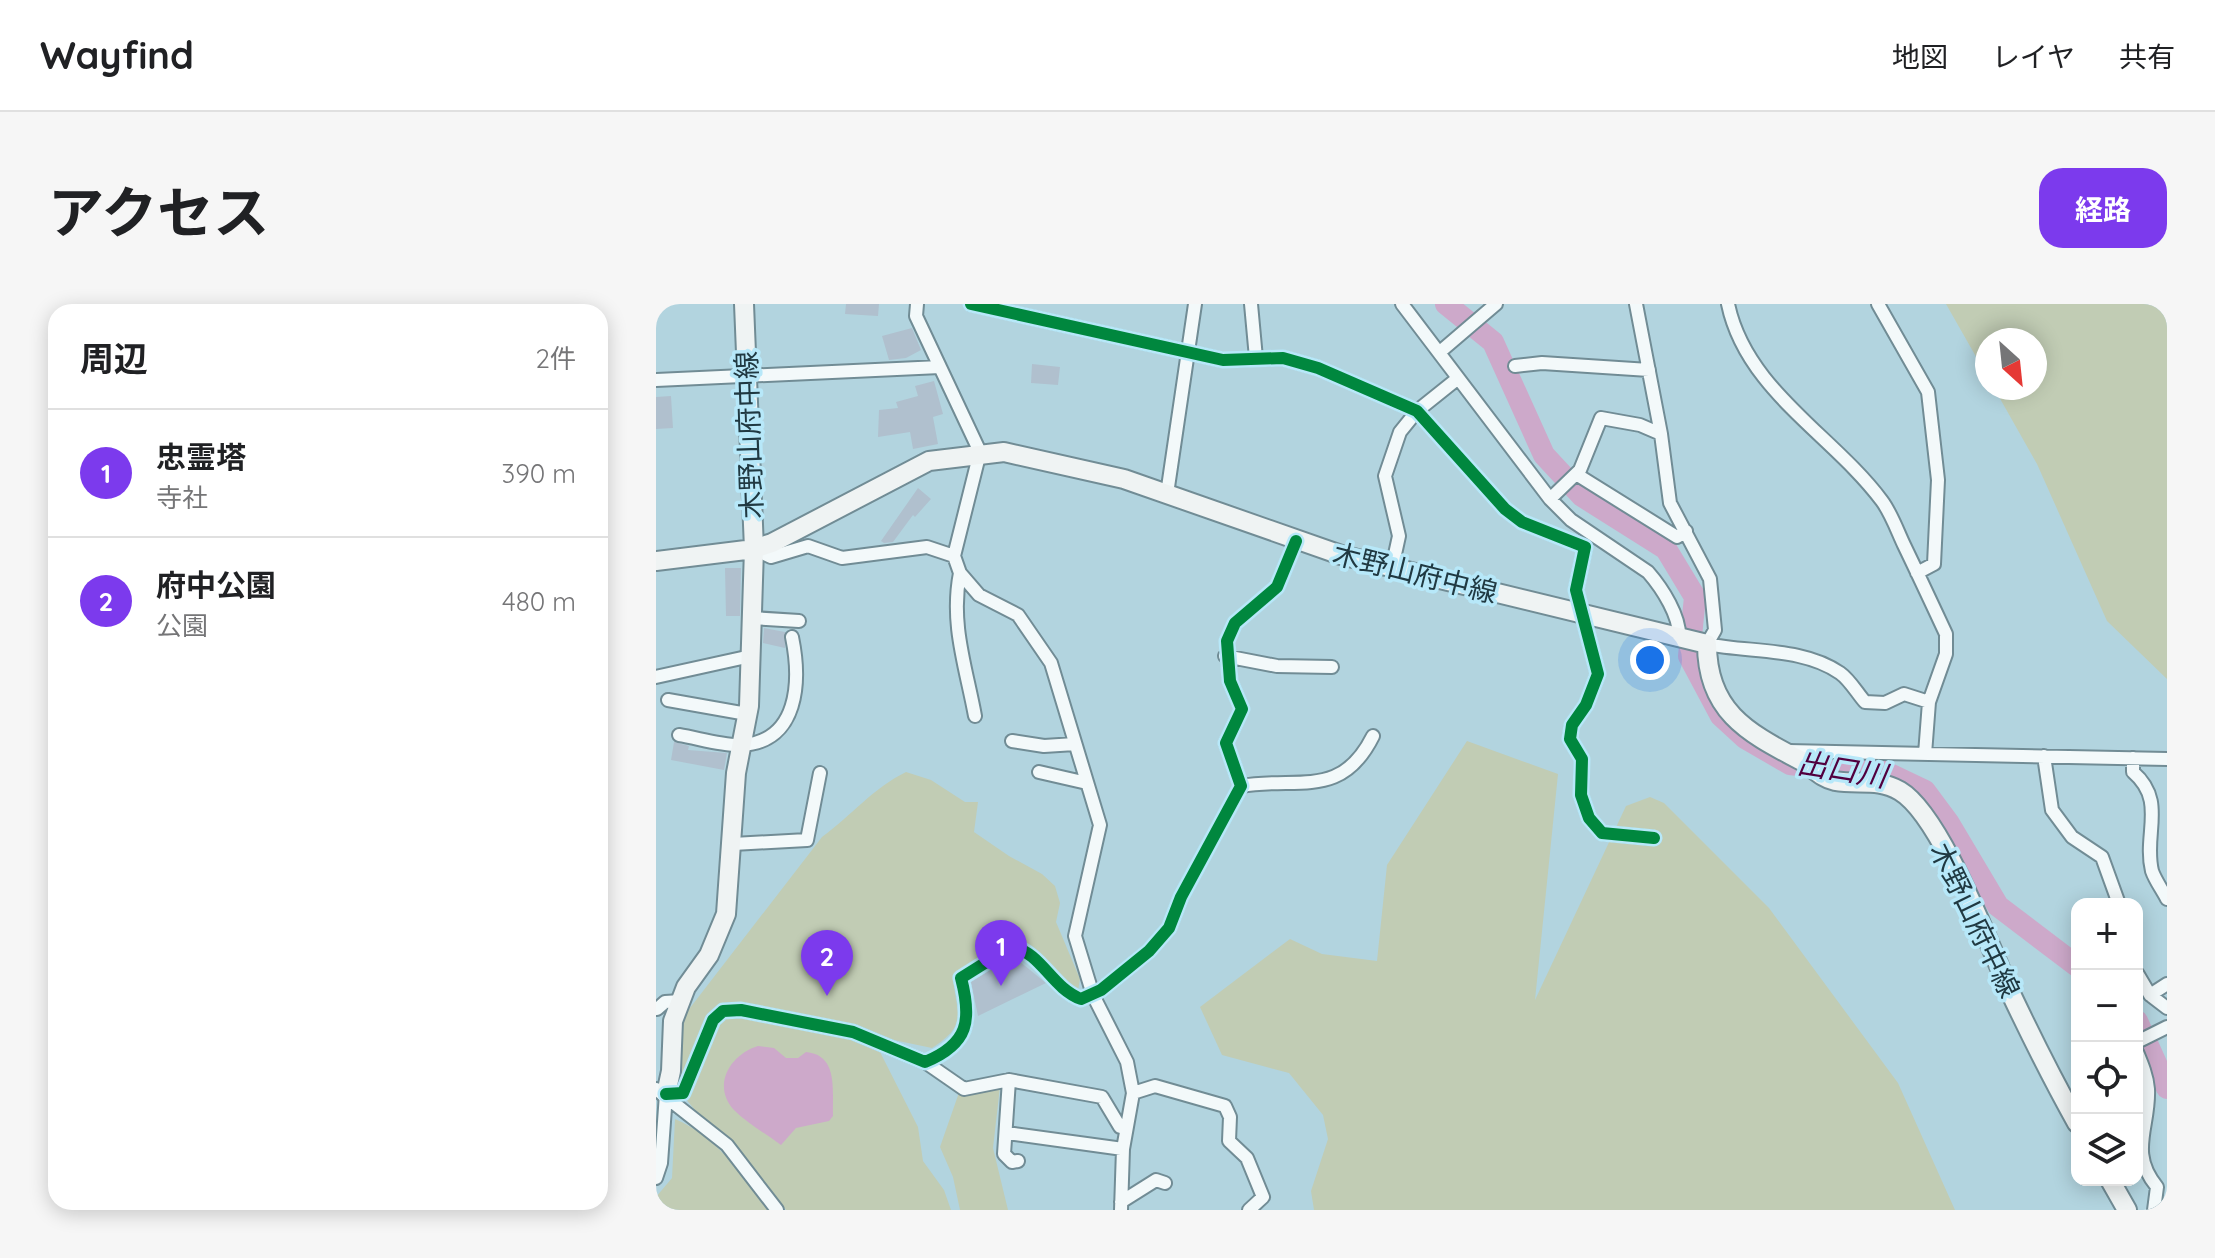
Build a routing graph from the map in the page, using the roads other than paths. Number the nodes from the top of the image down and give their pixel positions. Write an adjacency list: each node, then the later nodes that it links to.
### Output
1 (744, 304): 19 (main road, 木野山府中線)
2 (907, 304): 11 (street)
3 (971, 304): 12 (street)
4 (1195, 304): 14 (street)
5 (1251, 304): 15 (street)
6 (1402, 304): 13 (street)
7 (1496, 304): 13 (street)
8 (1636, 304): 18 (street)
9 (1728, 304): 35 (street)
10 (1878, 304): 35 (street)
11 (916, 310): 17 (street)
12 (1018, 310): 14 (street)
13 (1441, 351): 20 (street)
14 (1187, 352): 15 (street); 26 (street)
15 (1256, 358): 22 (street)
16 (1515, 366): 18 (street)
17 (940, 367): 19 (street); 24 (street)
18 (1649, 370): 23 (street)
19 (745, 376): 21 (street); 30 (main road, 木野山府中線)
20 (1457, 379): 22 (street); 27 (street)
21 (656, 380)
22 (1417, 411): 33 (street); 36 (street)
23 (1661, 434): 25 (street); 28 (street)
24 (980, 452): 26 (main road, 木野山府中線); 30 (main road, 木野山府中線); 31 (street)
25 (1576, 474): 27 (street); 28 (street)
26 (1167, 494): 29 (main road, 木野山府中線)
27 (1555, 495): 40 (street)
28 (1686, 531): 41 (street)
29 (1296, 541): 33 (main road, 木野山府中線); 43 (street)
30 (754, 549): 31 (street); 32 (main road); 37 (main road)
31 (954, 556): 34 (street)
32 (656, 561)
33 (1392, 568): 36 (main road, 木野山府中線)
34 (960, 573): 49 (street); 53 (street)
35 (1917, 573): 47 (street)
36 (1584, 614): 40 (main road, 木野山府中線); 64 (street)
37 (752, 618): 38 (street); 42 (main road)
38 (799, 621)
39 (792, 637): 54 (street)
40 (1679, 639): 41 (main road, 木野山府中線)
41 (1705, 644): 47 (street); 55 (main road, 木野山府中線)
42 (751, 656): 45 (street); 48 (main road)
43 (1225, 656): 44 (street); 63 (street)
44 (1332, 667)
45 (656, 677)
46 (668, 700): 48 (street)
47 (1929, 702): 56 (street)
48 (747, 714): 54 (main road)
49 (975, 716)
50 (679, 735): 54 (street)
51 (1373, 736): 63 (street)
52 (1012, 741): 53 (street)
53 (1075, 744): 62 (street)
54 (742, 745): 65 (main road)
55 (1781, 750): 56 (street); 82 (main road, 木野山府中線)
56 (1925, 754): 57 (street)
57 (2044, 756): 58 (street); 66 (street)
58 (2133, 758): 59 (street); 67 (street)
59 (2167, 759)
60 (1039, 772): 62 (street)
61 (820, 773): 65 (street)
62 (1087, 783): 70 (street)
63 (1241, 786): 70 (street)
64 (1654, 838)
65 (733, 844): 72 (main road)
66 (2117, 898)
67 (2167, 899)
68 (2143, 983): 71 (street)
69 (2167, 984): 71 (street)
70 (1093, 995): 77 (street); 81 (street)
71 (2150, 995): 73 (street)
72 (681, 1001): 74 (street); 80 (main road)
73 (2167, 1008)
74 (657, 1009)
75 (2162, 1029): 76 (street)
76 (2143, 1039)
77 (925, 1062): 79 (street); 80 (street)
78 (2143, 1066): 94 (street)
79 (1009, 1080): 83 (street); 84 (street)
80 (661, 1091): 87 (street); 91 (street)
81 (1133, 1093): 83 (street); 92 (street)
82 (2072, 1114)
83 (1127, 1127): 85 (street)
84 (1007, 1133): 85 (street); 86 (street)
85 (1123, 1149): 90 (street)
86 (1018, 1161)
87 (656, 1178)
88 (1165, 1183): 90 (street)
89 (2113, 1186): 93 (main road)
90 (1121, 1206)
91 (777, 1210)
92 (1249, 1210)
93 (2127, 1210)
94 (2154, 1210)

